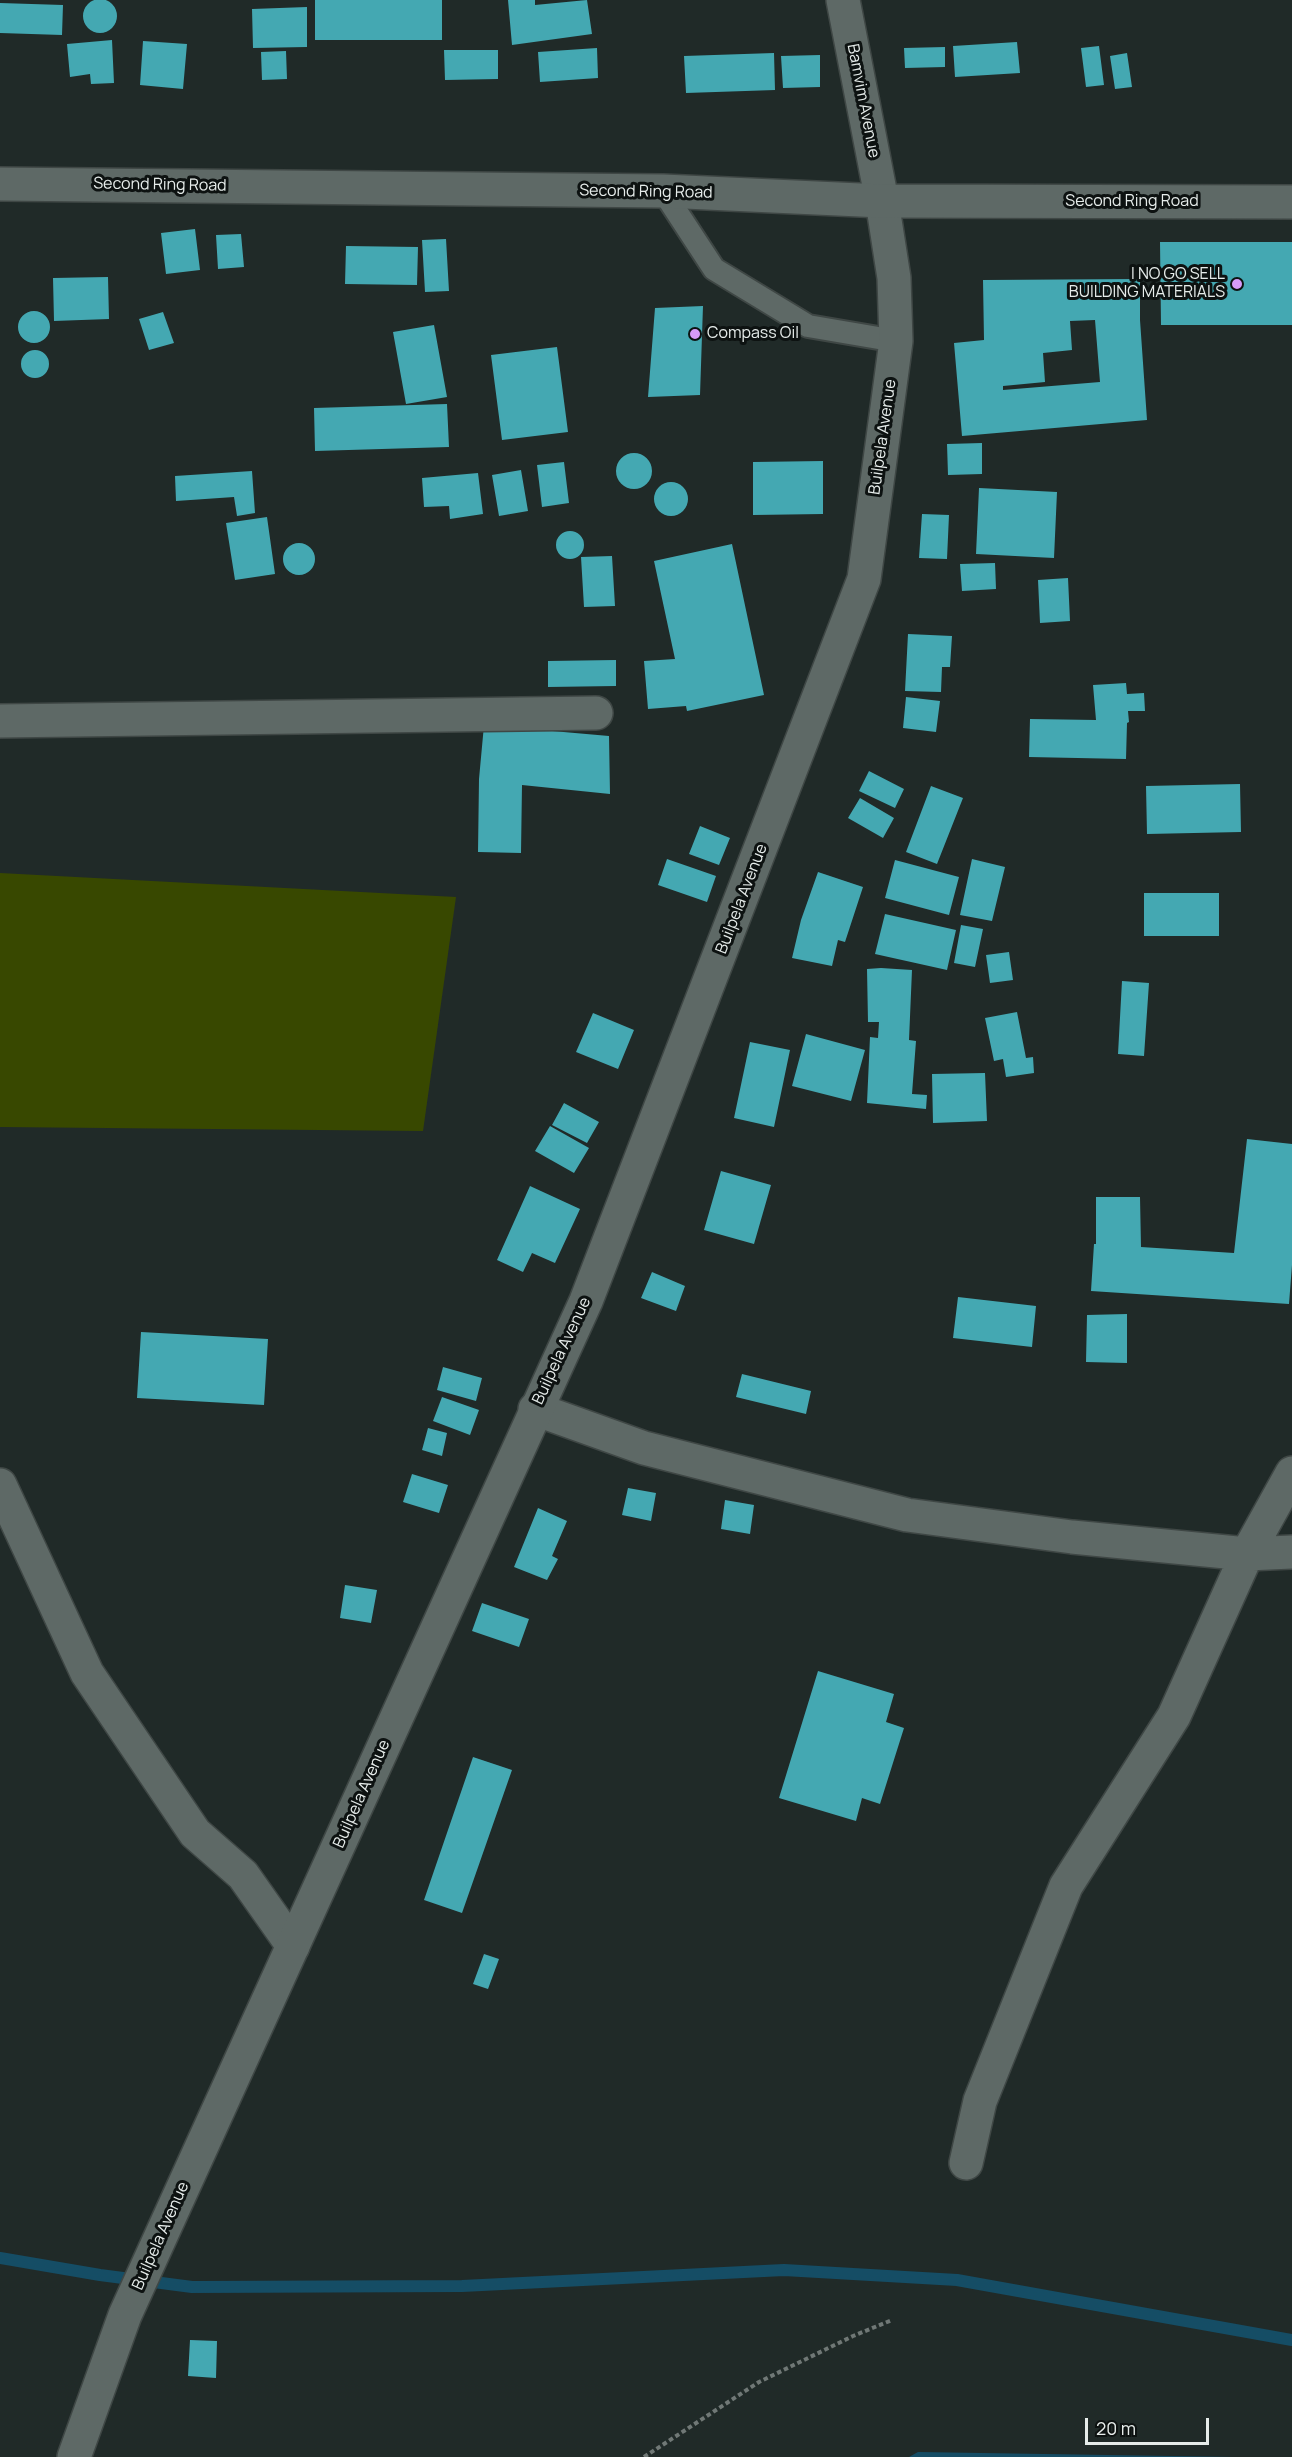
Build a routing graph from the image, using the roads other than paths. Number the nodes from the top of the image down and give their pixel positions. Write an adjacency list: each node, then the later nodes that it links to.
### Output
1 (843, 0): 4 (street, Bamvim Avenue)
2 (0, 184): 3 (street, Second Ring Road)
3 (663, 191): 4 (street, Second Ring Road); 6 (lane)
4 (882, 201): 5 (street, Second Ring Road); 6 (street, Builpela Avenue)
5 (1292, 202)
6 (896, 341): 9 (street, Builpela Avenue)
7 (596, 713): 8 (street)
8 (0, 721)
9 (535, 1409): 13 (street); 14 (street, Builpela Avenue)
10 (1292, 1473): 13 (street)
11 (0, 1485): 14 (street)
12 (1292, 1552): 13 (street)
13 (1247, 1554): 15 (street)
14 (293, 1946): 16 (street, Builpela Avenue)
15 (966, 2163)
16 (74, 2457)

